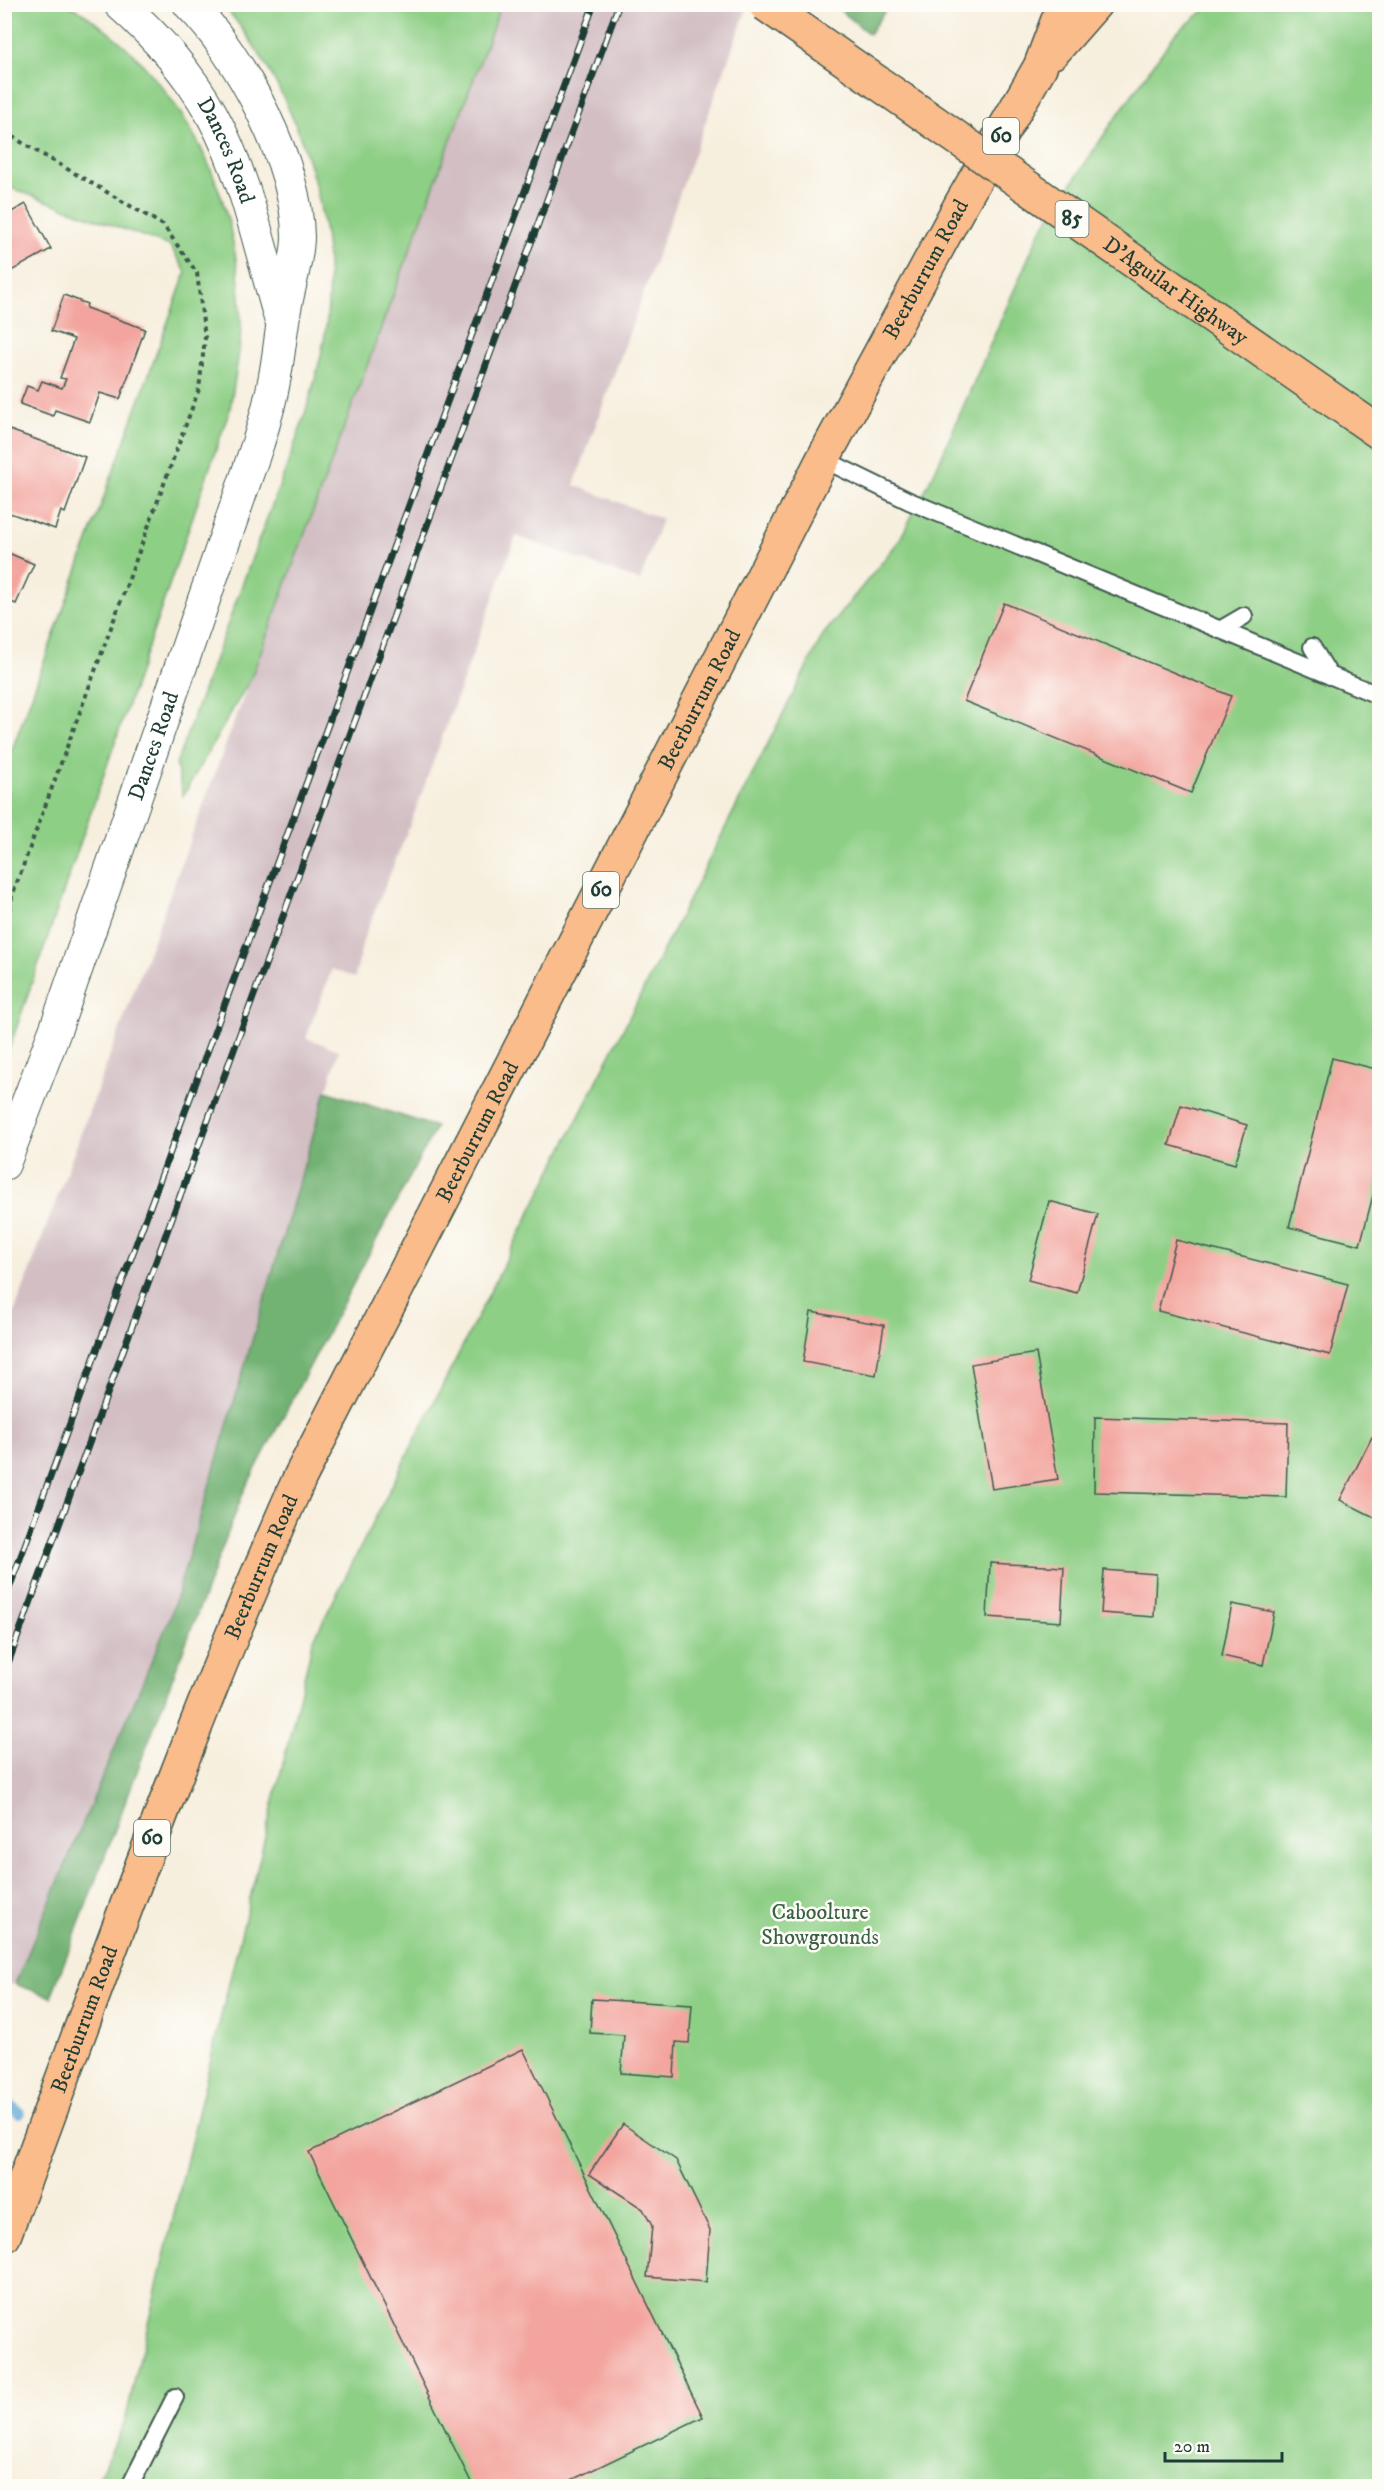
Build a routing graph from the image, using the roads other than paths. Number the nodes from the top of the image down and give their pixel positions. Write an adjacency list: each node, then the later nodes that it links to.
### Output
1 (120, 4): 7 (street, Dances Road)
2 (189, 4): 7 (street, Dances Road)
3 (765, 4): 8 (main road, D'Aguilar Highway / 85, bridge)
4 (1064, 4): 6 (main road, Beerburrum Road / 60)
5 (1095, 4): 6 (main road, Beerburrum Road / 60)
6 (1040, 67): 9 (main road, Beerburrum Road / 60)
7 (282, 323): 15 (street, Dances Road)
8 (1380, 434)
9 (823, 459): 11 (lane); 16 (main road, Beerburrum Road / 60)
10 (1244, 616): 11 (lane)
11 (1220, 630): 13 (lane)
12 (1312, 647): 13 (lane)
13 (1330, 676): 14 (lane)
14 (1380, 696)
15 (4, 1164)
16 (4, 2236)
17 (175, 2397): 18 (lane)
18 (129, 2487)

